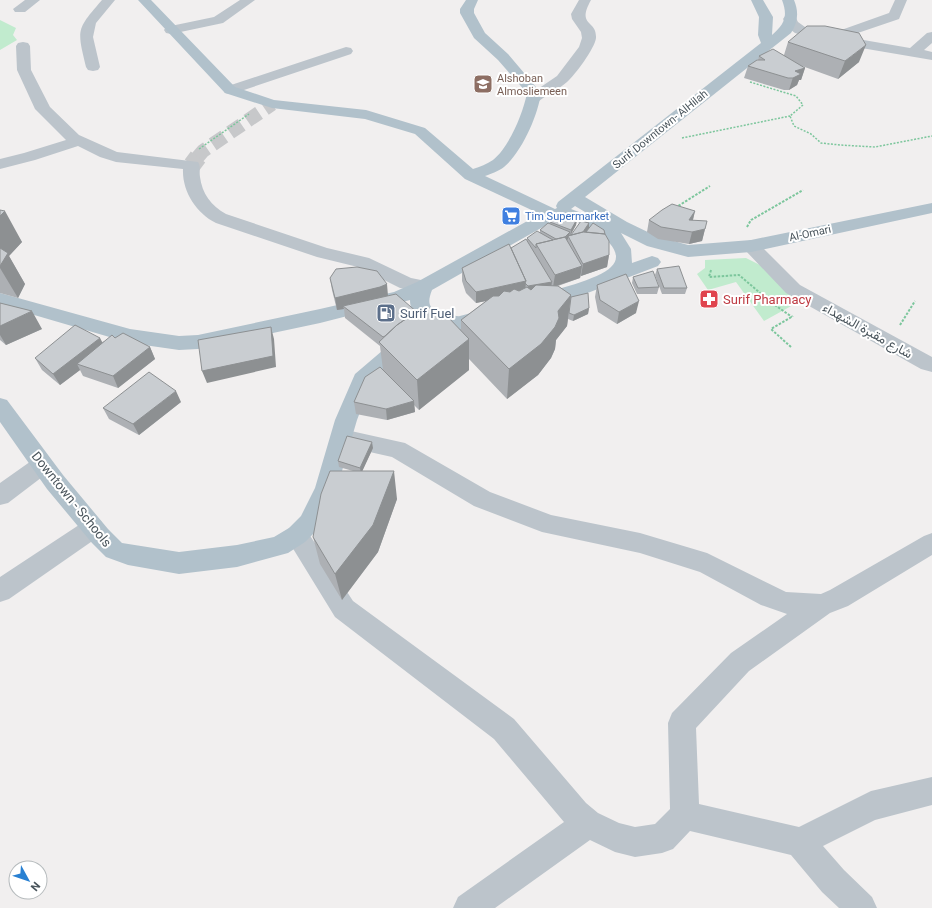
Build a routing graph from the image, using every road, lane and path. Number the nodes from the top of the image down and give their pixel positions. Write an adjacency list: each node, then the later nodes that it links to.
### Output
1 (34, 0): 10 (street)
2 (108, 0): 20 (street)
3 (144, 0): 12 (main road)
4 (249, 0): 12 (street)
5 (472, 0): 23 (main road)
6 (585, 0): 23 (street)
7 (758, 0): 15 (main road)
8 (788, 0): 11 (main road)
9 (901, 0): 14 (street)
10 (20, 10)
11 (790, 19): 14 (street); 15 (main road, Surif Downtown- AlHilah)
12 (171, 30): 22 (main road)
13 (932, 36): 18 (street)
14 (831, 39): 18 (street)
15 (768, 45): 21 (main road, Surif Downtown- AlHilah)
16 (23, 46): 28 (street)
17 (346, 51): 22 (street)
18 (913, 53): 19 (street)
19 (932, 56)
20 (93, 67)
21 (726, 77): 25 (path); 32 (main road, Surif Downtown- AlHilah)
22 (230, 90): 24 (main road)
23 (534, 98): 31 (main road)
24 (266, 102): 30 (path); 31 (main road)
25 (790, 116): 26 (path); 27 (path)
26 (932, 136)
27 (679, 139)
28 (78, 141): 29 (street); 30 (street)
29 (0, 164)
30 (183, 164): 39 (street)
31 (471, 176): 34 (main road)
32 (574, 198): 34 (main road, Surif Downtown- AlHilah); 36 (main road)
33 (932, 208): 35 (main road, Al-Omari)
34 (553, 214): 38 (main road); 39 (main road, Surif Downtown- AlHilah)
35 (751, 246): 36 (main road, Al-Omari); 42 (street, شارع مقبرة الشهداء)
36 (675, 249): 38 (main road, Downtown - Schools)
37 (717, 269): 43 (path)
38 (611, 277): 44 (main road, Downtown - Schools)
39 (424, 286): 40 (main road); 44 (main road)
40 (0, 299)
41 (915, 301): 45 (path)
42 (817, 302): 43 (path); 47 (street, شارع مقبرة الشهداء)
43 (792, 317): 46 (path)
44 (474, 318): 51 (main road, Downtown - Schools)
45 (896, 331)
46 (791, 347)
47 (932, 365)
48 (0, 406): 50 (main road, Downtown - Schools)
49 (0, 423): 50 (main road)
50 (20, 434): 52 (main road, Downtown - Schools)
51 (341, 438): 55 (main road, Downtown - Schools); 58 (street)
52 (42, 464): 53 (street); 54 (main road, Downtown - Schools)
53 (0, 496)
54 (93, 528): 55 (main road, Downtown - Schools); 57 (street)
55 (297, 535): 61 (street)
56 (932, 543): 58 (street)
57 (0, 591)
58 (821, 605): 60 (street)
59 (932, 791): 62 (street)
60 (684, 815): 61 (street); 62 (street)
61 (588, 823): 63 (street)
62 (800, 842): 64 (street)
63 (469, 908)
64 (861, 908)

